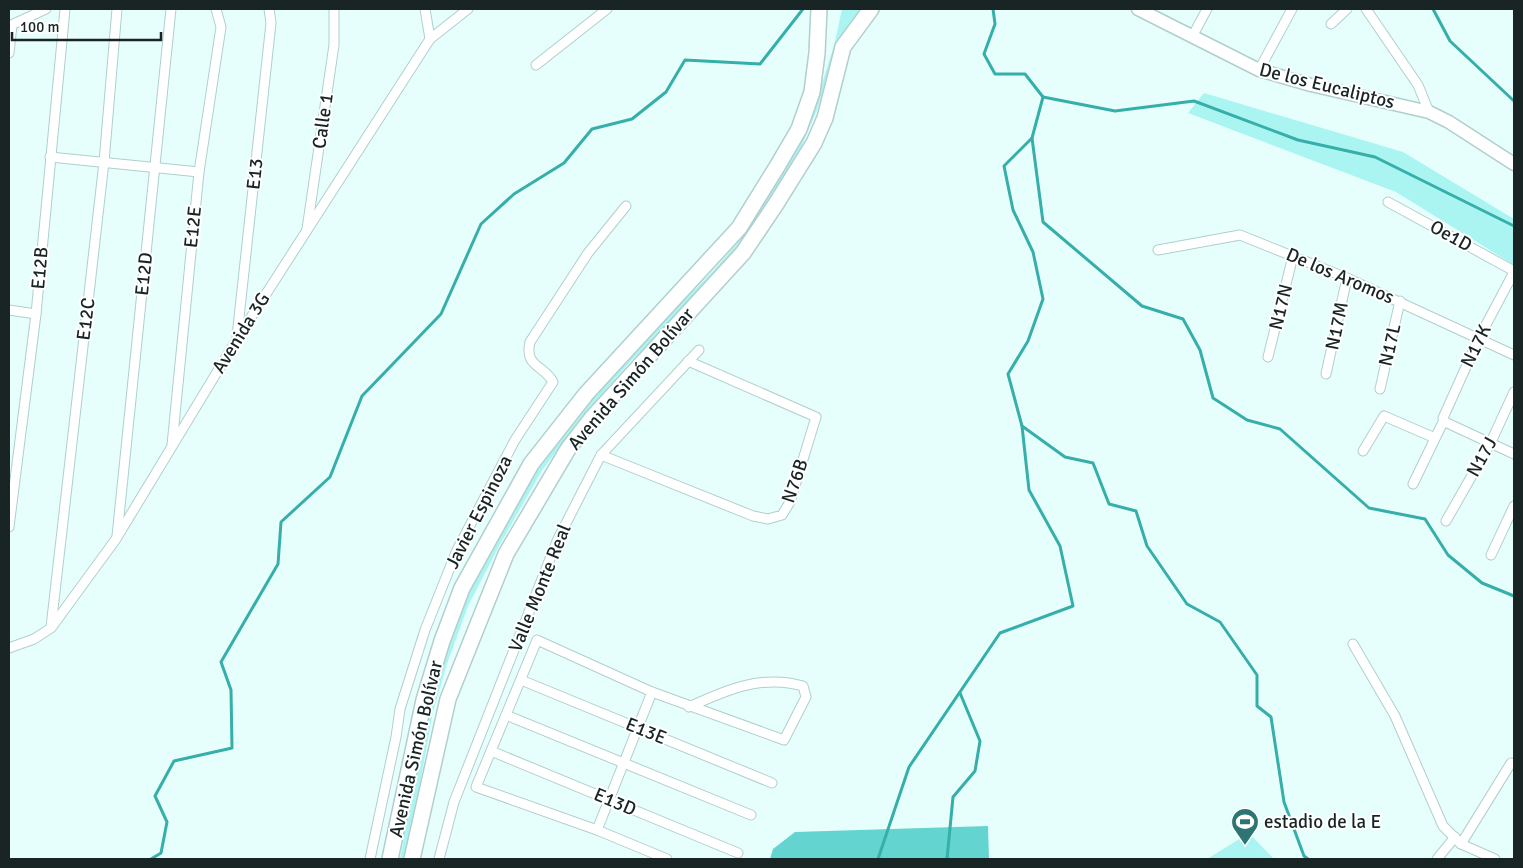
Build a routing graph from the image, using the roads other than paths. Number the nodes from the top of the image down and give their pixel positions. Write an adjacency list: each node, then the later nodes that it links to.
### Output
1 (46, 9): 19 (street)
2 (65, 9): 26 (street, E12B)
3 (117, 9): 27 (street, E12C)
4 (171, 9): 29 (street, E12D)
5 (216, 9): 30 (street, E12E)
6 (269, 9): 42 (street, E13)
7 (334, 9): 33 (street, Calle 1)
8 (425, 9): 21 (street)
9 (468, 9): 21 (street, Avenida 3G)
10 (607, 9): 23 (street)
11 (819, 9): 84 (highway, Avenida Simón Bolívar)
12 (871, 9): 85 (highway, Avenida Simón Bolívar)
13 (1138, 9): 20 (street, De los Eucaliptos)
14 (1207, 9): 20 (street)
15 (1292, 9): 24 (street)
16 (1347, 9): 18 (street)
17 (1366, 9): 25 (street)
18 (1330, 24)
19 (10, 26): 22 (street)
20 (1192, 37): 24 (street, De los Eucaliptos)
21 (430, 39): 33 (street, Avenida 3G)
22 (9, 53)
23 (536, 65)
24 (1258, 70): 25 (street, De los Eucaliptos)
25 (1428, 112): 28 (street, De los Eucaliptos)
26 (50, 157): 27 (street); 40 (street, E12B)
27 (104, 162): 29 (street); 63 (street, E12C)
28 (1514, 164)
29 (155, 168): 30 (street); 61 (street, E12D)
30 (199, 172): 53 (street, E12E)
31 (1388, 202): 36 (street, Oe1D)
32 (626, 206): 83 (street, Javier Espinoza)
33 (306, 232): 42 (street, Avenida 3G)
34 (1158, 250): 35 (street, De los Aromos)
35 (1293, 256): 37 (street, De los Aromos); 45 (street, N17N)
36 (1514, 271): 41 (street, N17K)
37 (1347, 278): 38 (street, De los Aromos); 47 (street, N17M)
38 (1400, 301): 41 (street, De los Aromos); 48 (street, N17L)
39 (9, 310): 40 (street)
40 (36, 314): 60 (street, E12B)
41 (1479, 338): 44 (street, De los Aromos); 50 (street, N17K)
42 (237, 339): 53 (street, Avenida 3G)
43 (699, 350): 46 (street, Valle Monte Real)
44 (1514, 355)
45 (1268, 357)
46 (688, 361): 56 (street, Valle Monte Real); 56 (street, N76B)
47 (1326, 374)
48 (1380, 389)
49 (1514, 392): 52 (street, N17J)
50 (1444, 421): 51 (street, N17K); 52 (street)
51 (1435, 438): 54 (street); 57 (street, N17K)
52 (1491, 442): 55 (street); 59 (street, N17J)
53 (172, 447): 61 (street, Avenida 3G)
54 (1363, 451)
55 (1514, 454)
56 (601, 455): 68 (street, Valle Monte Real)
57 (1413, 484)
58 (1514, 506): 62 (street)
59 (1446, 521)
60 (9, 527)
61 (116, 539): 63 (street, Avenida 3G)
62 (1490, 555)
63 (51, 628): 65 (street, Avenida 3G)
64 (1353, 644): 81 (street)
65 (9, 648)
66 (520, 680): 67 (street); 69 (street); 73 (street, E13E)
67 (652, 692): 70 (street); 73 (street)
68 (496, 698): 69 (street); 71 (street, Valle Monte Real)
69 (510, 705): 72 (street)
70 (689, 707): 70 (street)
71 (490, 715): 72 (street); 86 (street, Valle Monte Real)
72 (505, 718): 74 (street); 75 (street)
73 (638, 728): 75 (street); 77 (street, E13E)
74 (491, 751): 78 (street, E13D); 80 (street)
75 (624, 763): 78 (street); 79 (street)
76 (1511, 763): 81 (street)
77 (772, 782)
78 (609, 800): 80 (street); 82 (street, E13D)
79 (752, 815)
80 (597, 830): 87 (street)
81 (1458, 841): 88 (street); 89 (street)
82 (738, 853)
83 (370, 859)
84 (390, 859)
85 (412, 859)
86 (439, 859)
87 (667, 859)
88 (1437, 859)
89 (1492, 859)

